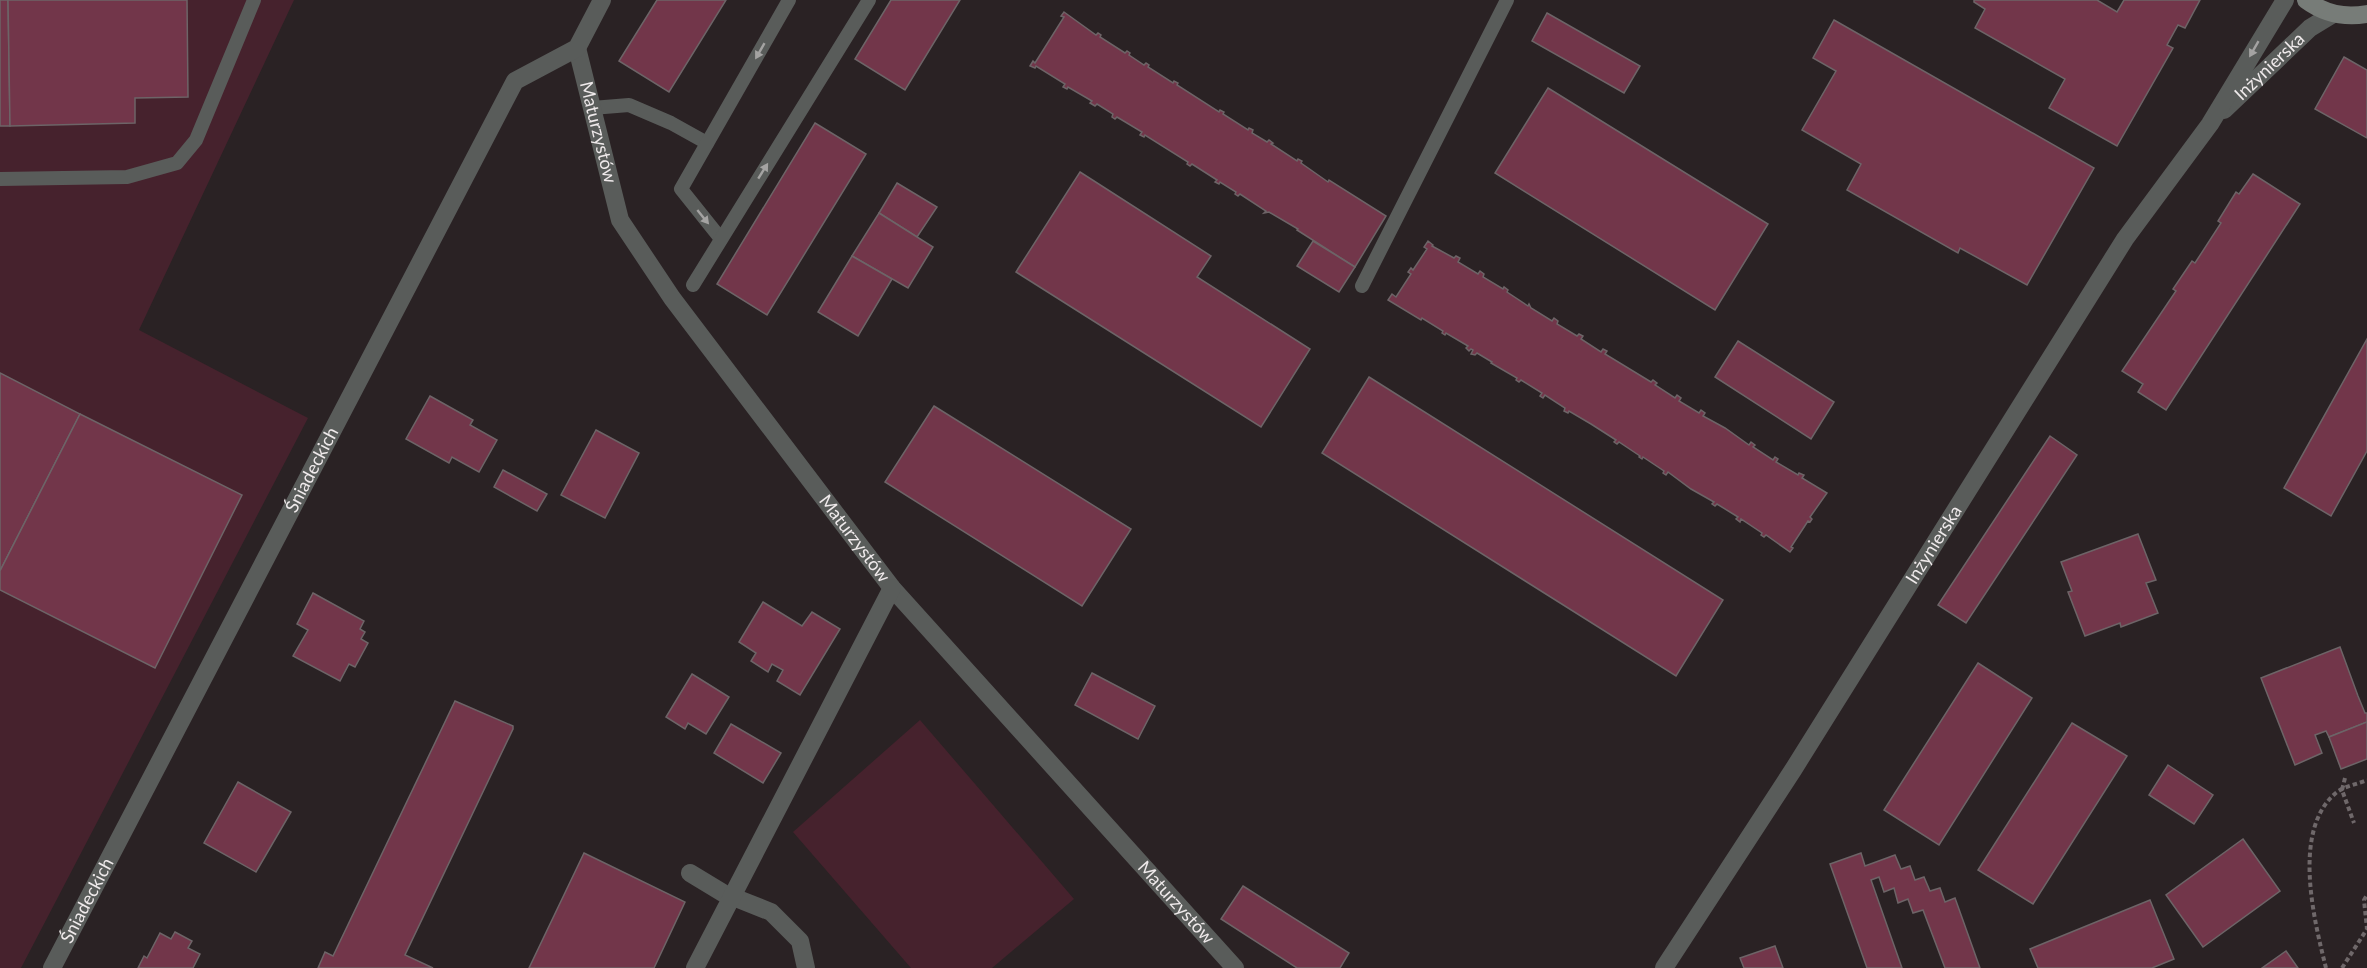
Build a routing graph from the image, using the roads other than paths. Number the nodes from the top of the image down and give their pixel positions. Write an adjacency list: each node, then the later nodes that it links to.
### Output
1 (254, 0): 14 (lane)
2 (602, 0): 10 (street)
3 (789, 0): 13 (lane, one-way to 13)
4 (869, 0): 15 (lane, one-way to 4)
5 (1507, 0): 17 (lane)
6 (2285, 0): 12 (street, Inżynierska, one-way to 12)
7 (2306, 0): 8 (street)
8 (2333, 14): 9 (street); 12 (street, Inżynierska)
9 (2367, 14)
10 (577, 48): 11 (street, Maturzystów); 21 (street, Śniadeckich)
11 (592, 108): 13 (lane); 18 (street, Maturzystów)
12 (2210, 124): 25 (street, Inżynierska)
13 (707, 143): 15 (lane, one-way to 15)
14 (0, 179)
15 (721, 239): 16 (lane)
16 (693, 285)
17 (1362, 286)
18 (892, 588): 20 (street); 24 (street, Maturzystów)
19 (690, 873): 20 (street)
20 (732, 896): 22 (street); 23 (street)
21 (52, 968)
22 (695, 968)
23 (806, 968)
24 (1235, 968)
25 (1664, 968)

